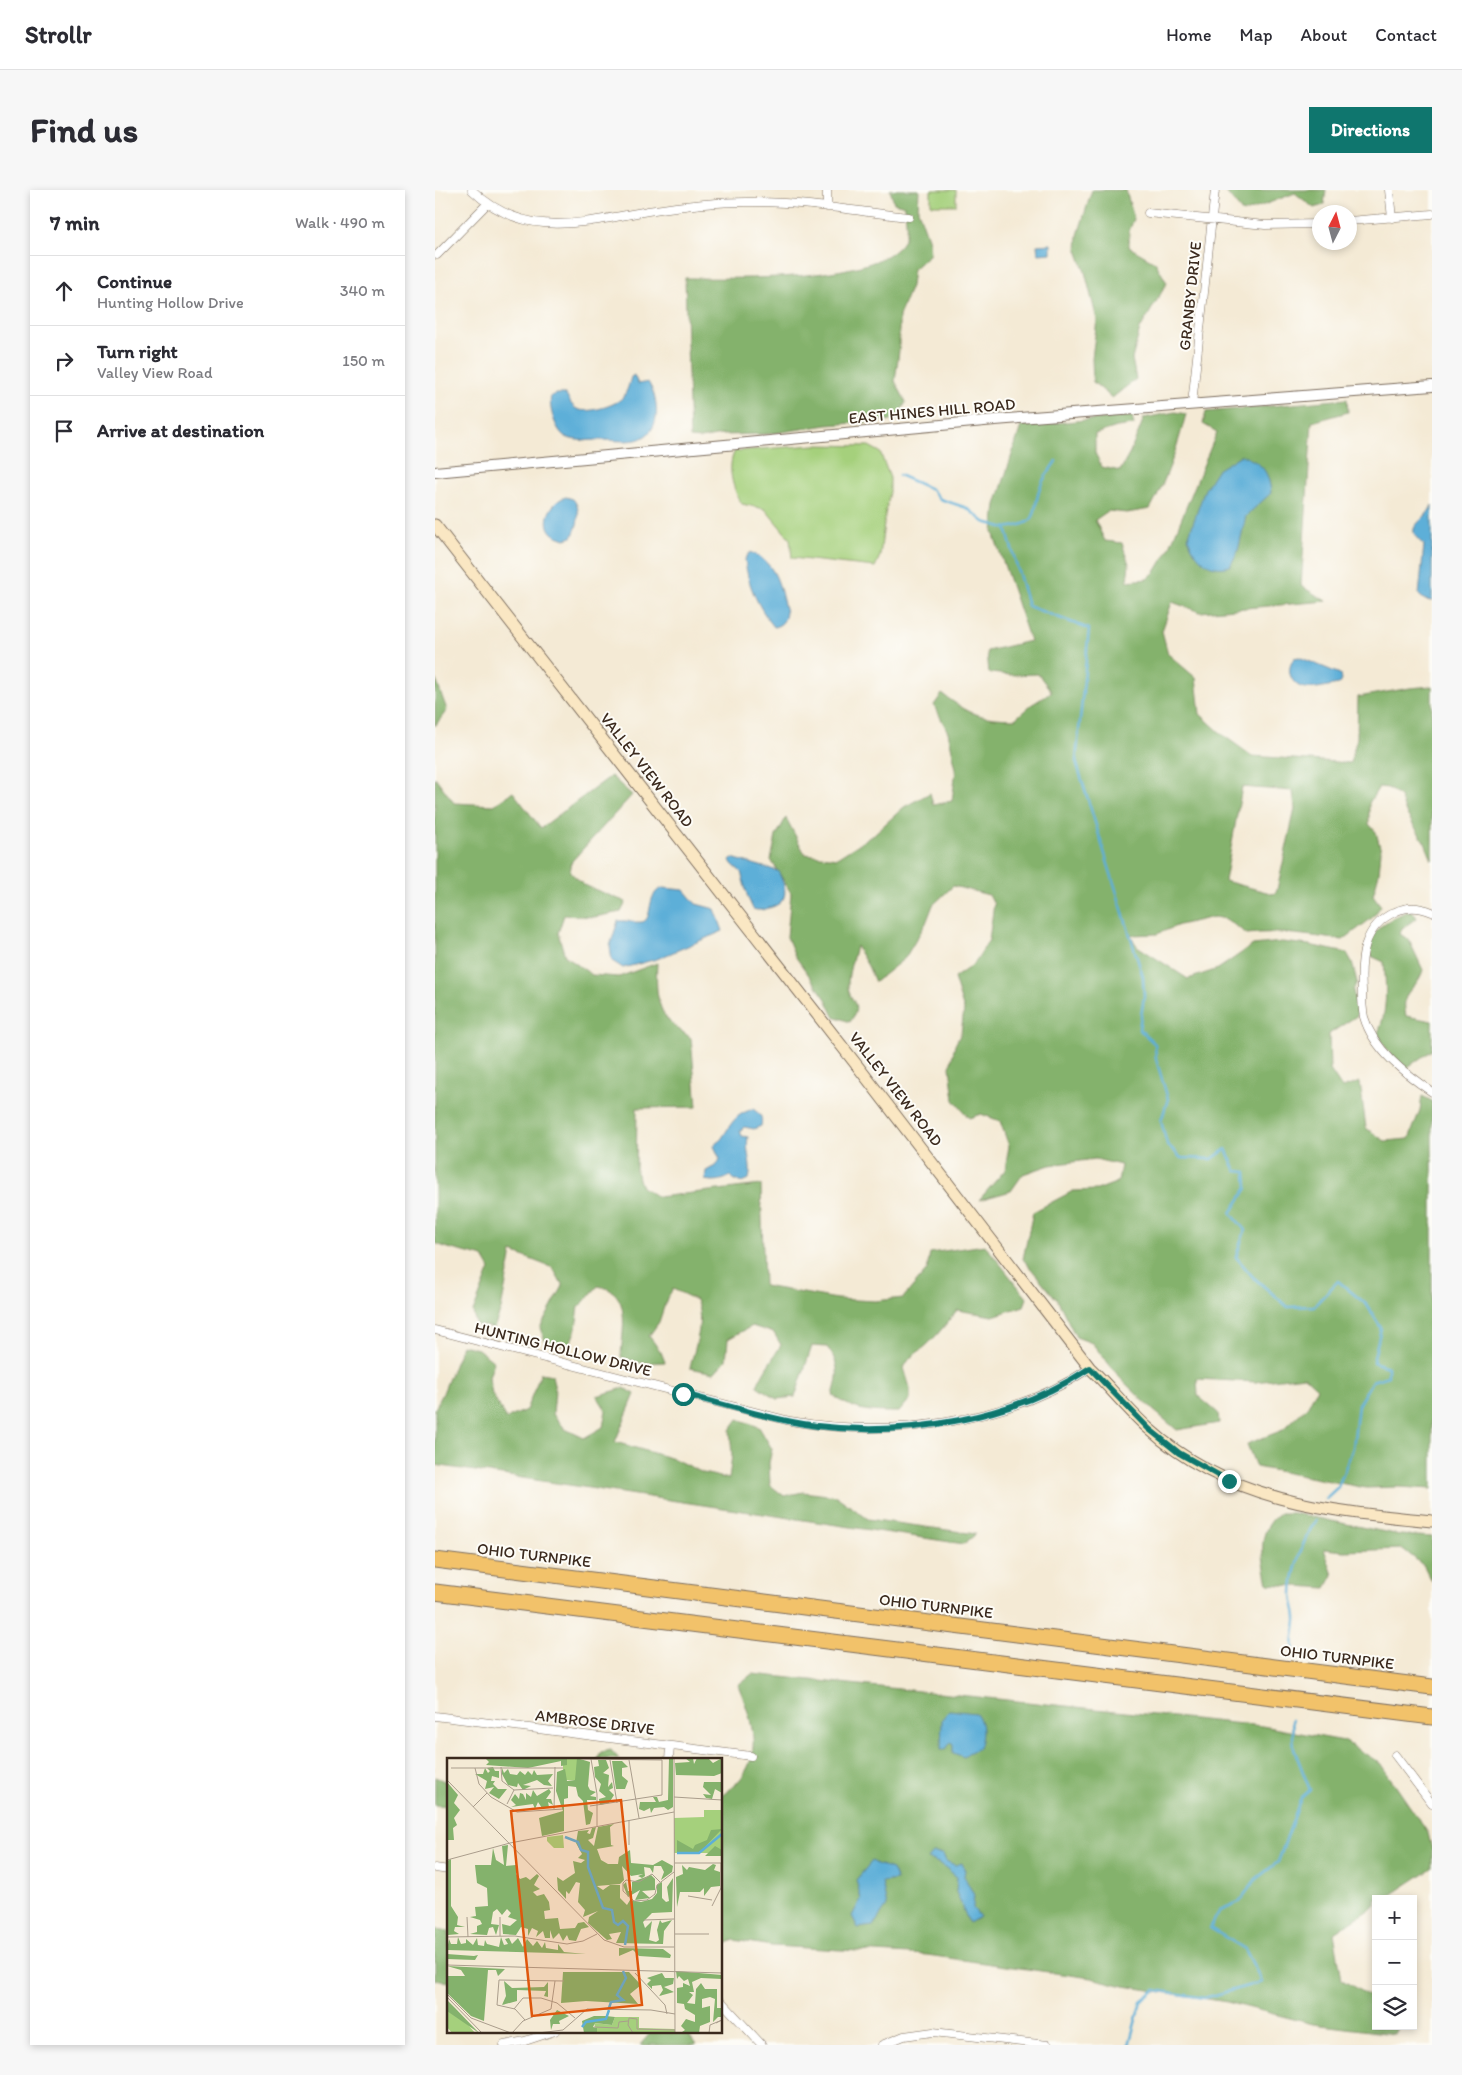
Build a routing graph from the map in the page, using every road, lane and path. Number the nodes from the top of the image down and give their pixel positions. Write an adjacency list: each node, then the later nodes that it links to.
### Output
1 (472, 190): 5 (street)
2 (827, 190): 6 (street)
3 (1215, 190): 11 (street, GRANBY DRIVE)
4 (1389, 190): 10 (street)
5 (487, 204): 6 (street); 14 (street)
6 (827, 208): 9 (street)
7 (1148, 212): 11 (street)
8 (1432, 214): 10 (street)
9 (909, 217)
10 (1393, 218): 12 (street)
11 (1212, 220): 13 (street); 16 (street, GRANBY DRIVE)
12 (1357, 220)
13 (1312, 224)
14 (437, 255)
15 (1432, 386): 16 (street, EAST HINES HILL ROAD)
16 (1193, 404): 17 (street, EAST HINES HILL ROAD)
17 (435, 472)
18 (435, 525): 22 (main road, VALLEY VIEW ROAD)
19 (1432, 912): 20 (street)
20 (1432, 1092)
21 (435, 1330): 22 (street, HUNTING HOLLOW DRIVE)
22 (1090, 1368): 23 (main road, VALLEY VIEW ROAD)
23 (1432, 1521)
24 (435, 1560): 26 (highway, OHIO TURNPIKE)
25 (435, 1592): 28 (highway)
26 (1432, 1686)
27 (435, 1716): 29 (street, AMBROSE DRIVE)
28 (1432, 1718)
29 (670, 1747): 30 (street, AMBROSE DRIVE); 32 (street)
30 (751, 1756)
31 (1395, 1756): 33 (street)
32 (669, 1758)
33 (1432, 1804)
34 (723, 2003): 37 (street)
35 (552, 2032): 36 (street)
36 (504, 2045)
37 (762, 2045)
38 (882, 2045): 39 (street)
39 (1048, 2045)

